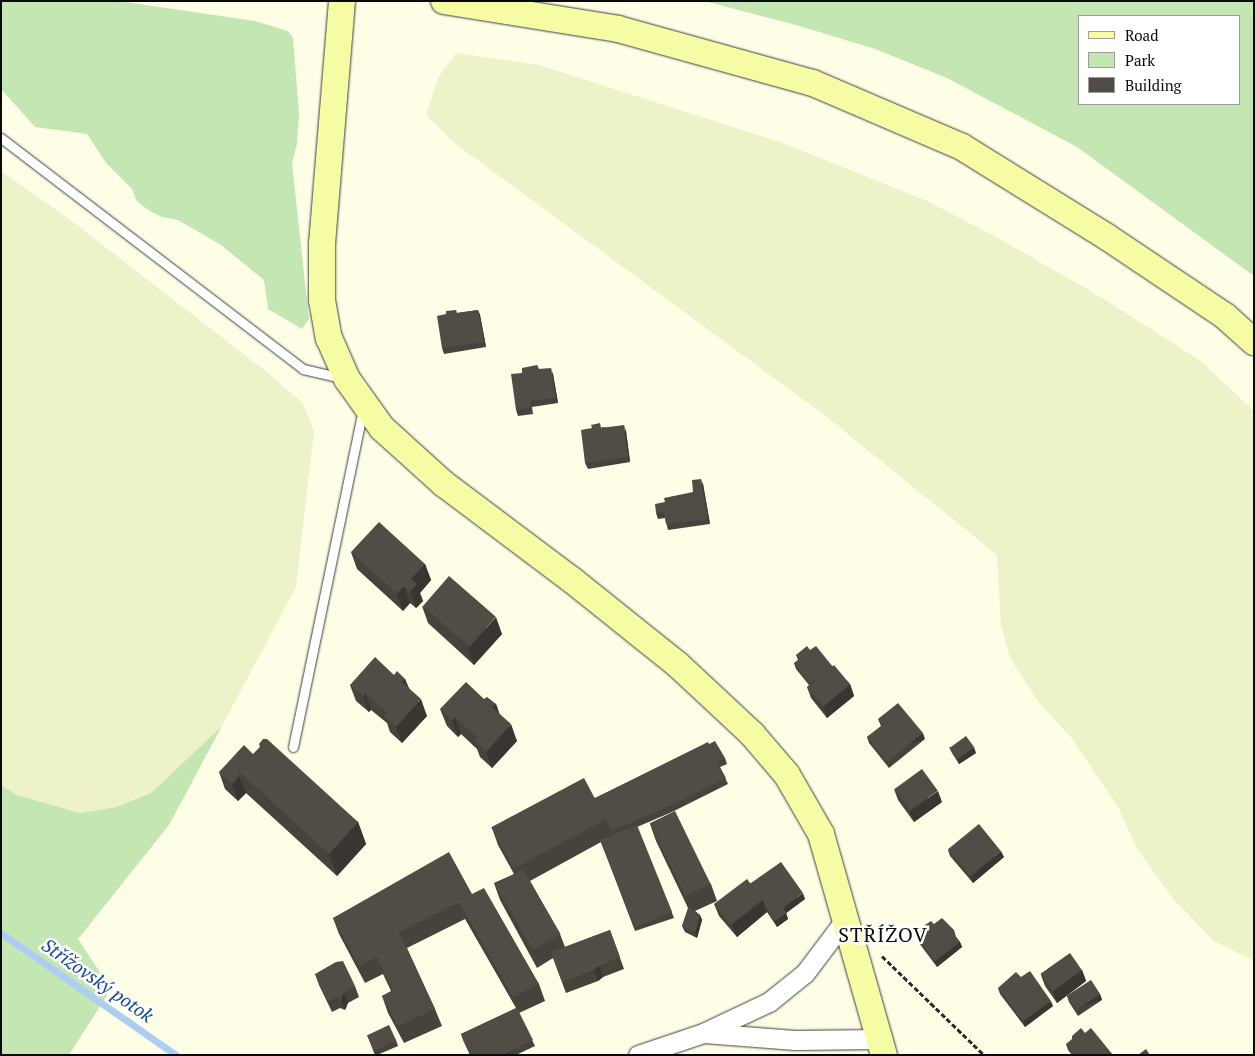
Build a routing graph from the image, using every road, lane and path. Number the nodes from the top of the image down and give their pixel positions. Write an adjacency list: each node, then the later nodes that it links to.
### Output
1 (342, 1): 5 (street)
2 (444, 1): 4 (street)
3 (1, 138): 5 (lane)
4 (1254, 342)
5 (347, 379): 6 (street)
6 (364, 402): 7 (lane); 8 (street)
7 (293, 747)
8 (845, 920): 10 (street); 11 (street)
9 (880, 954): 13 (path)
10 (703, 1033): 11 (street); 12 (street)
11 (881, 1047)
12 (638, 1055)
13 (984, 1055)

